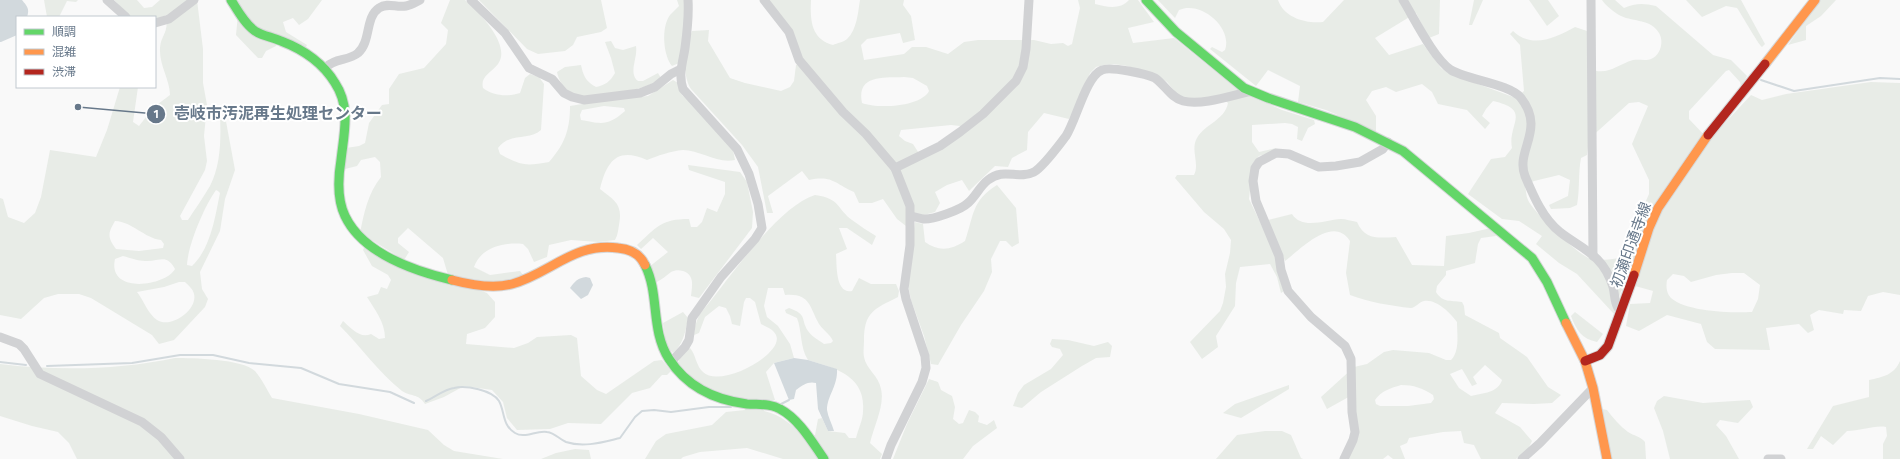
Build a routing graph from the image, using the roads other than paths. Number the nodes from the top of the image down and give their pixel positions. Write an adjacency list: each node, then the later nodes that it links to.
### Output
1 (106, 0): 13 (street)
2 (194, 0): 14 (street)
3 (231, 0): 15 (street)
4 (420, 0): 15 (street)
5 (471, 0): 16 (street)
6 (688, 0): 16 (street)
7 (764, 0): 19 (street)
8 (1029, 0): 19 (street)
9 (1146, 0): 17 (street)
10 (1403, 0): 21 (street)
11 (1590, 0): 21 (street)
12 (1815, 0): 22 (street, 初瀬印通寺線)
13 (125, 16)
14 (156, 23)
15 (325, 68): 25 (street)
16 (681, 69): 25 (street)
17 (1252, 91): 18 (street); 20 (street)
18 (1388, 142): 24 (street); 30 (street)
19 (895, 168): 20 (street)
20 (911, 216): 29 (street)
21 (1593, 256): 22 (street)
22 (1622, 309): 24 (street, 初瀬印通寺線)
23 (0, 337): 27 (street)
24 (1585, 361): 26 (street)
25 (671, 362): 28 (street)
26 (1592, 388): 31 (street); 32 (street)
27 (180, 459)
28 (824, 459)
29 (886, 459)
30 (1344, 459)
31 (1522, 459)
32 (1607, 459)
33 (1768, 459): 34 (street)
34 (1781, 459)

